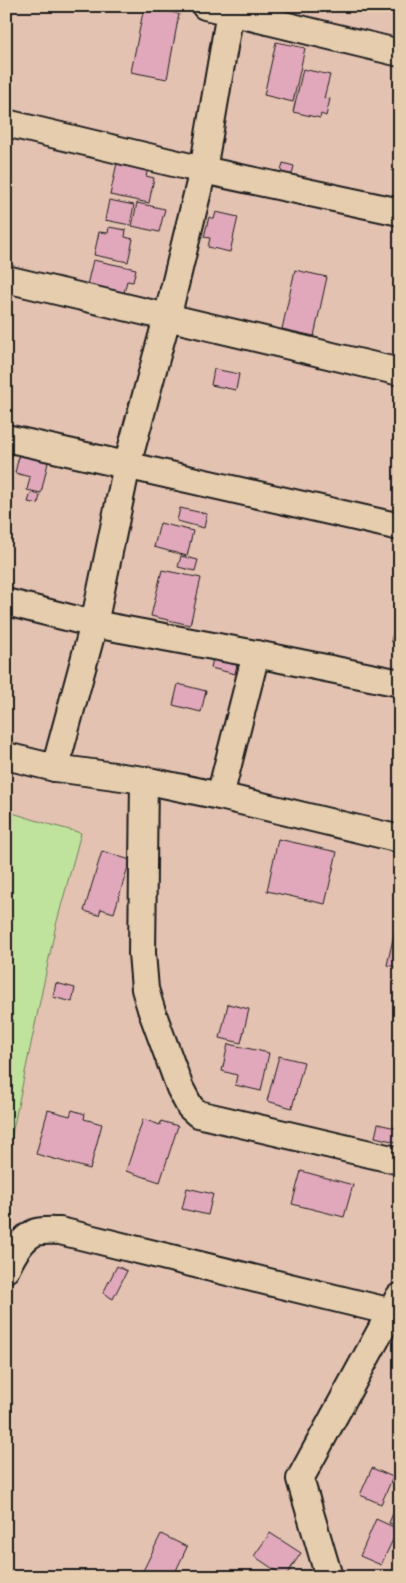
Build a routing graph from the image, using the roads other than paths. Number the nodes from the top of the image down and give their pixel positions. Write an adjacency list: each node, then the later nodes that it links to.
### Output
1 (205, 6): 2 (street)
2 (231, 9): 3 (street); 5 (street)
3 (400, 53)
4 (6, 124): 5 (street)
5 (203, 170): 6 (street); 8 (street)
6 (400, 212)
7 (6, 279): 8 (street)
8 (167, 318): 9 (street); 11 (street)
9 (400, 372)
10 (6, 438): 11 (street)
11 (127, 465): 12 (street); 14 (street)
12 (400, 527)
13 (6, 602): 14 (street)
14 (94, 624): 15 (street); 18 (street)
15 (256, 654): 16 (street); 20 (street)
16 (400, 683)
17 (6, 756): 18 (street)
18 (55, 768): 19 (street)
19 (144, 780): 20 (street); 22 (street)
20 (220, 796): 21 (street)
21 (400, 839)
22 (400, 1161)
23 (6, 1269): 24 (street)
24 (397, 1307): 25 (street)
25 (329, 1577)

